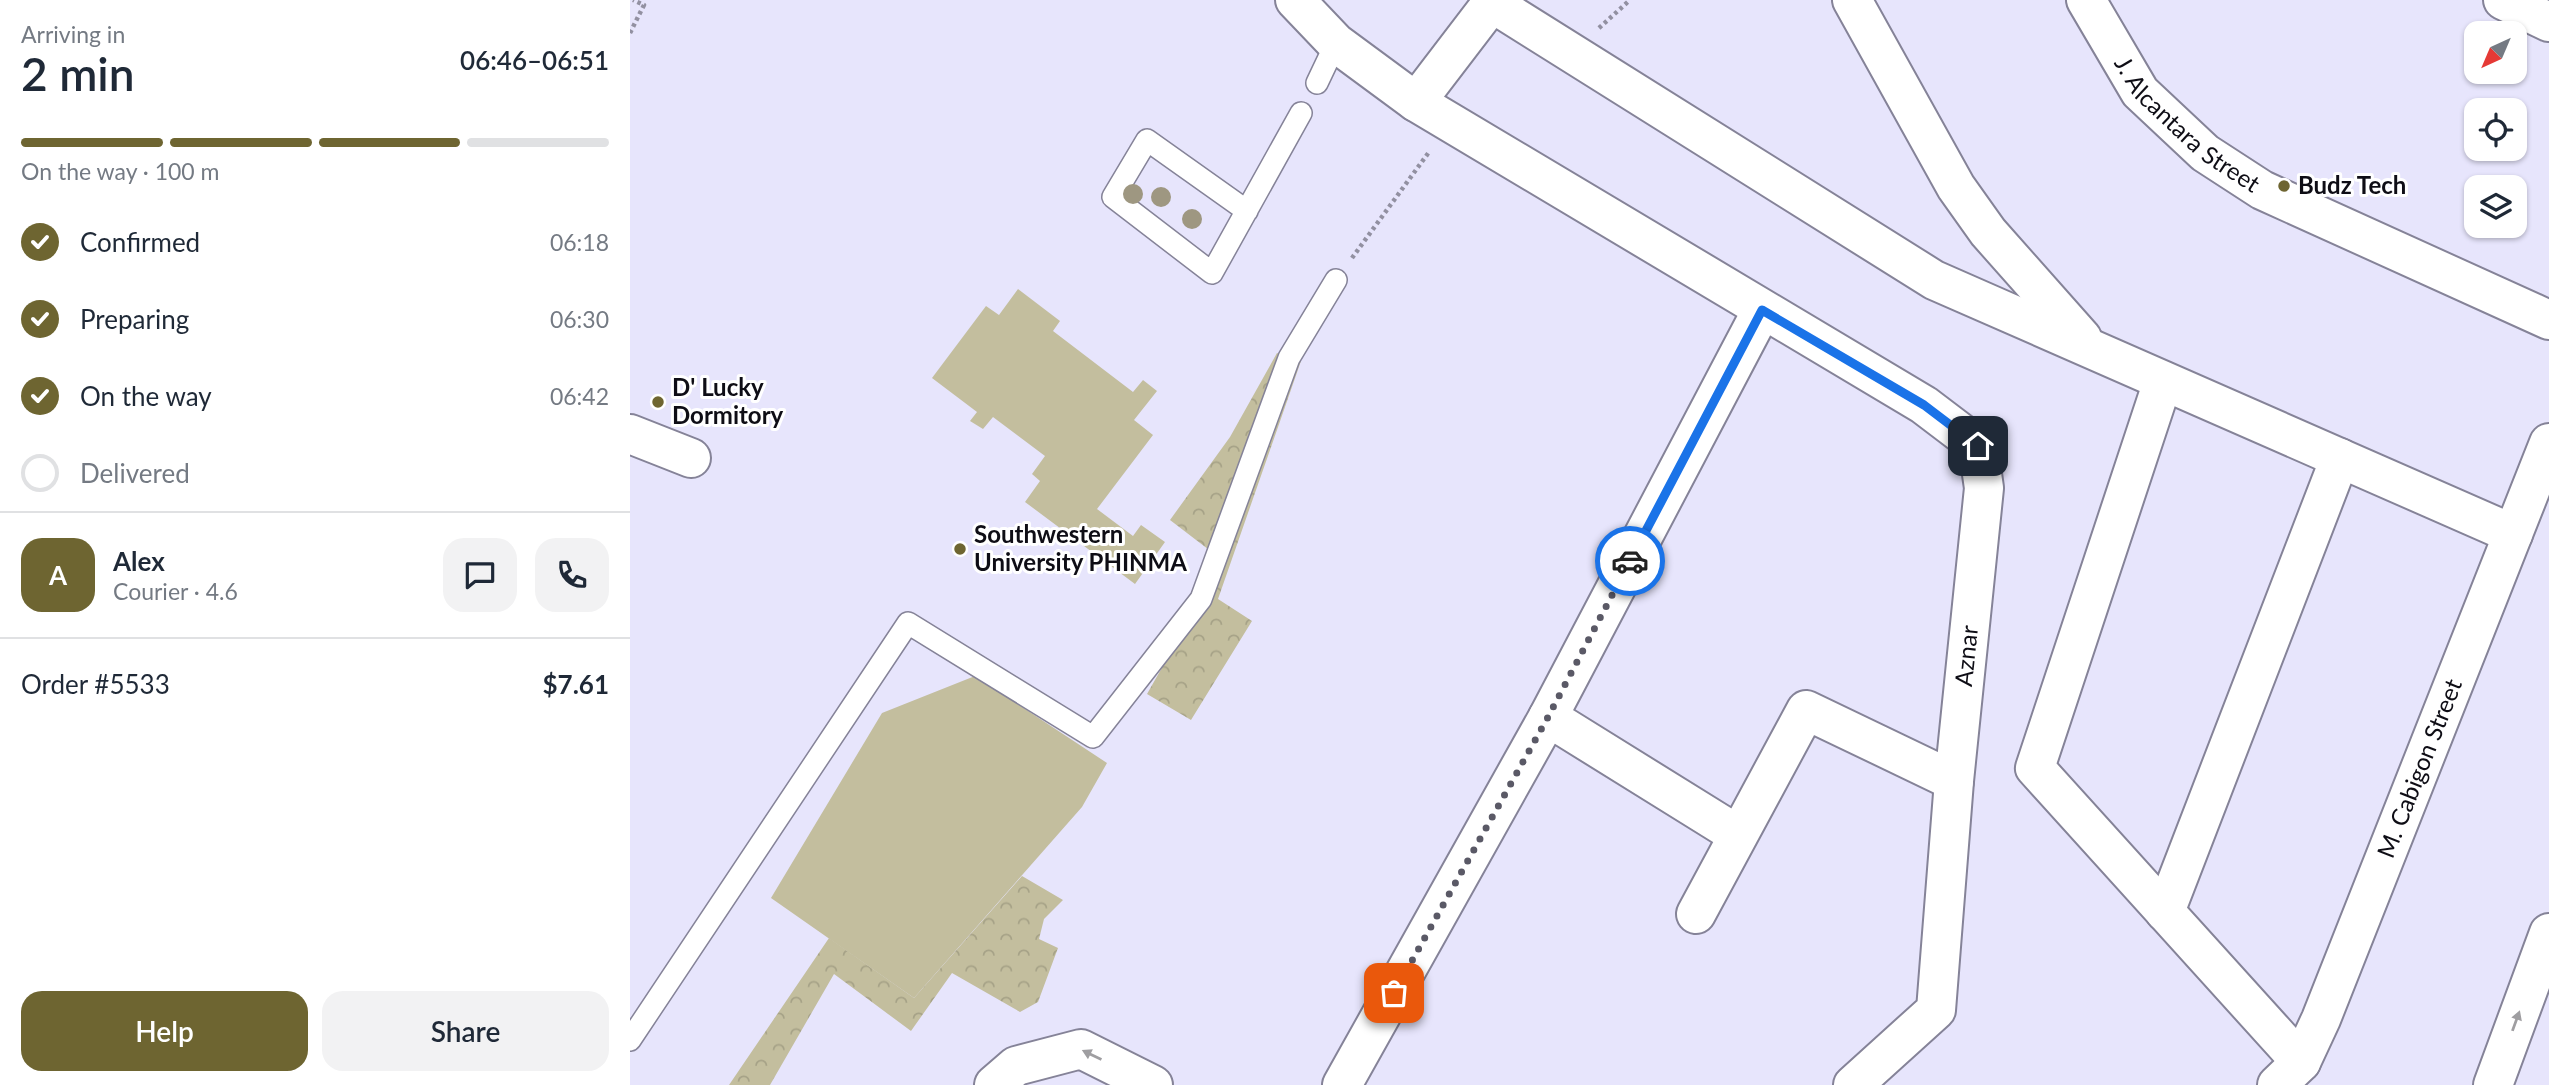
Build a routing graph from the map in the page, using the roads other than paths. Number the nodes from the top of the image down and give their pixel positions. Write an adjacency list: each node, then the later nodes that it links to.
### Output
1 (1295, 0): 7 (street, Aznar)
2 (1852, 0): 15 (street)
3 (2086, 0): 14 (street, J. Alcantara Street)
4 (2503, 0): 6 (street)
5 (1493, 1): 9 (street); 15 (street)
6 (2549, 22)
7 (1336, 43): 8 (lane); 9 (street, Aznar)
8 (1317, 83)
9 (1416, 102): 13 (street, Aznar)
10 (1301, 113): 11 (lane)
11 (1247, 211): 11 (lane)
12 (1336, 280): 28 (lane)
13 (1762, 310): 22 (street); 23 (street, Aznar)
14 (2549, 320)
15 (2092, 349): 16 (street)
16 (2163, 381): 20 (street); 25 (street)
17 (630, 434): 19 (street)
18 (2549, 443): 21 (street, M. Cabigon Street)
19 (691, 458)
20 (2340, 458): 21 (street); 25 (street)
21 (2513, 534): 29 (street, M. Cabigon Street)
22 (1548, 717): 24 (street); 32 (street)
23 (1955, 781): 24 (street); 33 (street, Aznar)
24 (1738, 835): 26 (street)
25 (2165, 912): 29 (street)
26 (1696, 914)
27 (2548, 939): 34 (street, one-way to 27)
28 (630, 1040)
29 (2289, 1074)
30 (994, 1085): 31 (street, one-way to 30)
31 (1153, 1085)
32 (1342, 1085)
33 (1853, 1085)
34 (2493, 1085)

